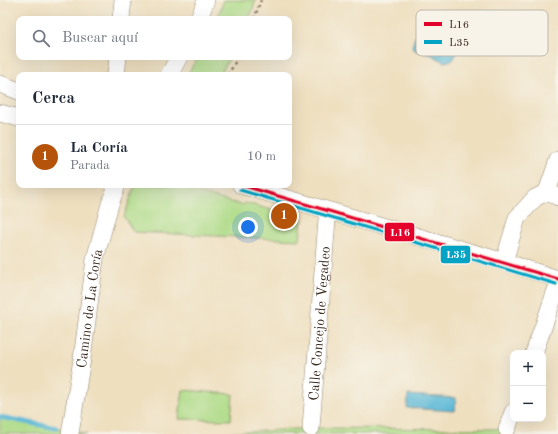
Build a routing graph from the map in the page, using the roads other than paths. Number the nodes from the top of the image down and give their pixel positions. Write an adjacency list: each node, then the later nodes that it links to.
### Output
1 (123, 0): 3 (street)
2 (206, 0): 4 (street)
3 (121, 16)
4 (200, 16)
5 (118, 60): 7 (street)
6 (177, 60): 8 (street)
7 (116, 72)
8 (171, 72)
9 (0, 84): 10 (street)
10 (16, 90)
11 (0, 112): 12 (street)
12 (16, 117)
13 (558, 160): 16 (street)
14 (116, 188): 24 (street, Camino de La Coría)
15 (250, 188): 18 (street)
16 (553, 194): 18 (street)
17 (327, 219): 22 (street, Calle Concejo de Vegadeo)
18 (504, 262): 19 (street)
19 (557, 284): 20 (street)
20 (535, 350)
21 (510, 420): 23 (street)
22 (311, 428)
23 (507, 429)
24 (70, 434)

